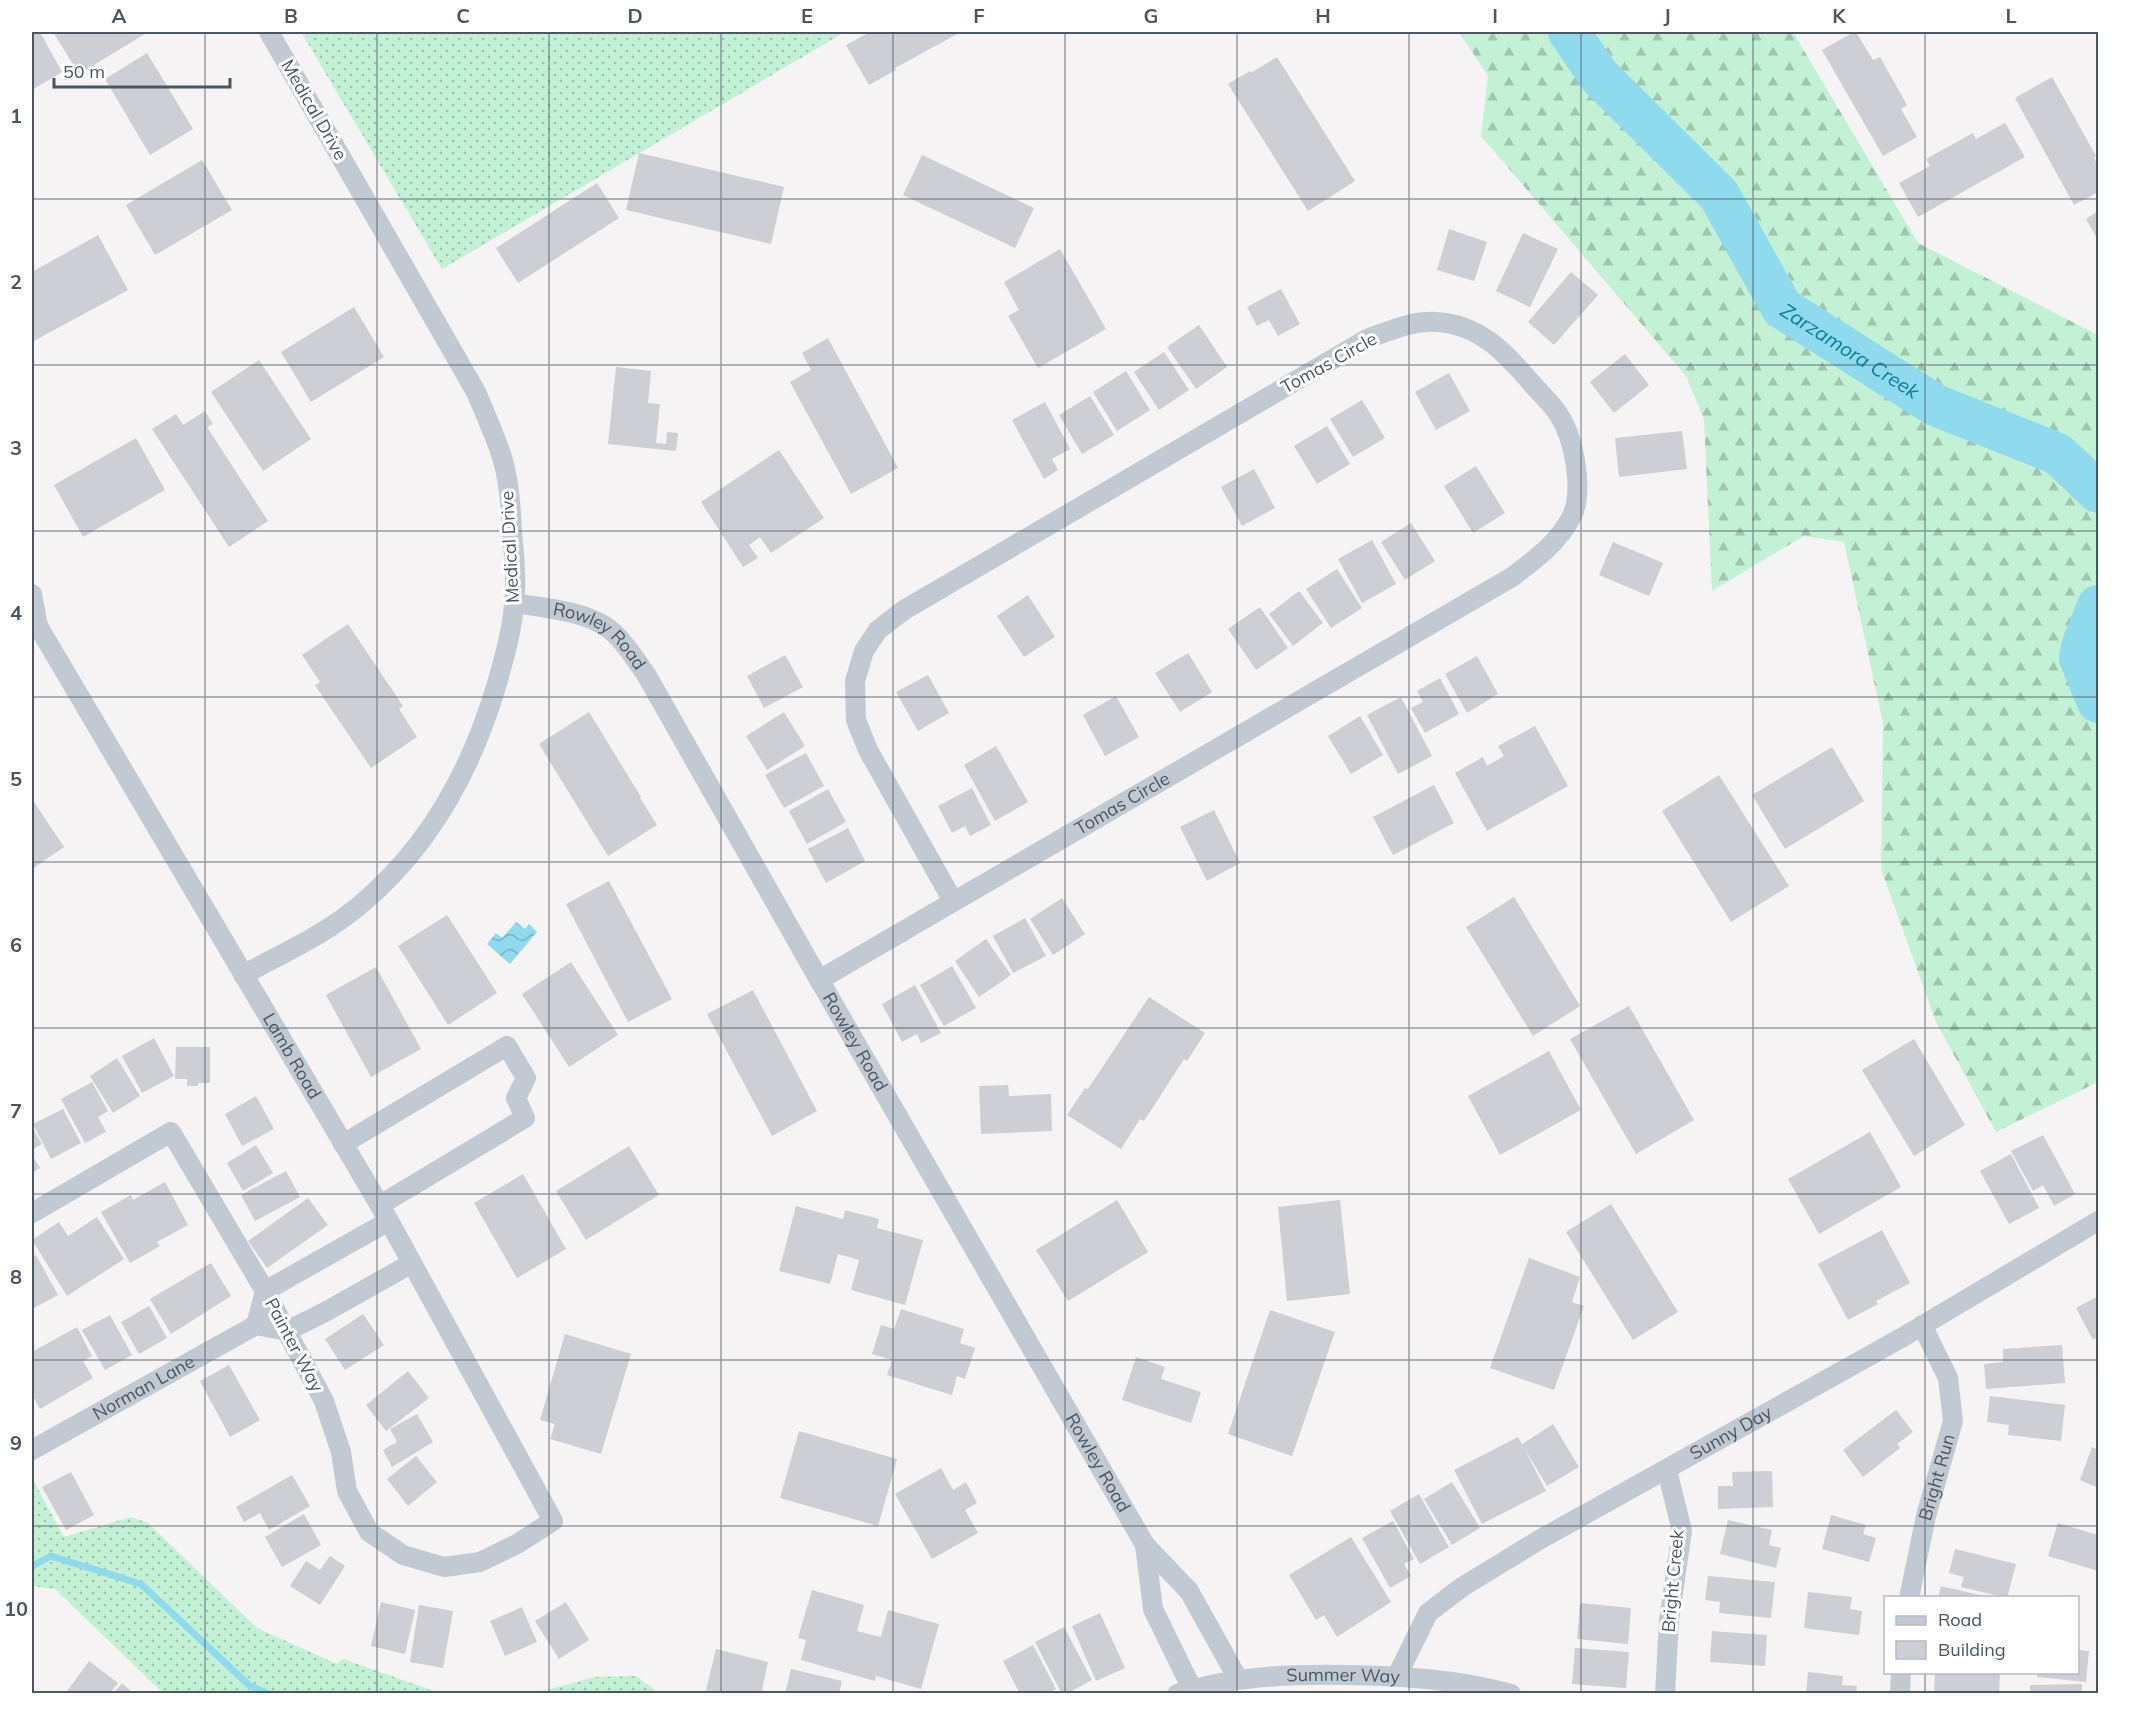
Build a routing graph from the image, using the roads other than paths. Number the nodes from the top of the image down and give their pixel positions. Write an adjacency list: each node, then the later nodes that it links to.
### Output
1 (269, 32): 3 (street, Medical Drive)
2 (32, 594): 5 (street, Lamb Road)
3 (515, 603): 5 (street, Medical Drive); 6 (street, Rowley Road)
4 (952, 901): 4 (street, Tomas Circle); 6 (street, Tomas Circle)
5 (243, 975): 7 (street, Lamb Road)
6 (819, 980): 19 (street, Rowley Road)
7 (343, 1143): 9 (street, Lamb Road); 9 (street)
8 (32, 1213): 12 (street, Painter Way)
9 (384, 1213): 11 (street, Lamb Road); 12 (street)
10 (2098, 1221): 14 (street, Sunny Day)
11 (412, 1263): 15 (street); 18 (street, Lamb Road)
12 (265, 1291): 13 (street); 15 (street, Painter Way)
13 (256, 1325): 15 (street); 16 (street, Norman Lane)
14 (1922, 1325): 17 (street, Sunny Day); 20 (street, Bright Run)
15 (287, 1330): 18 (street, Painter Way)
16 (32, 1449)
17 (1667, 1470): 22 (street, Sunny Day); 26 (street, Bright Creek)
18 (552, 1521)
19 (1144, 1545): 23 (street, Rowley Road); 24 (street, Rowley Road)
20 (1909, 1596)
21 (1901, 1674): 27 (street)
22 (1397, 1676): 23 (street, Summer Way); 25 (street, Summer Way)
23 (1238, 1679): 24 (street, Summer Way)
24 (1185, 1691)
25 (1511, 1694)
26 (1665, 1694)
27 (1900, 1694)

